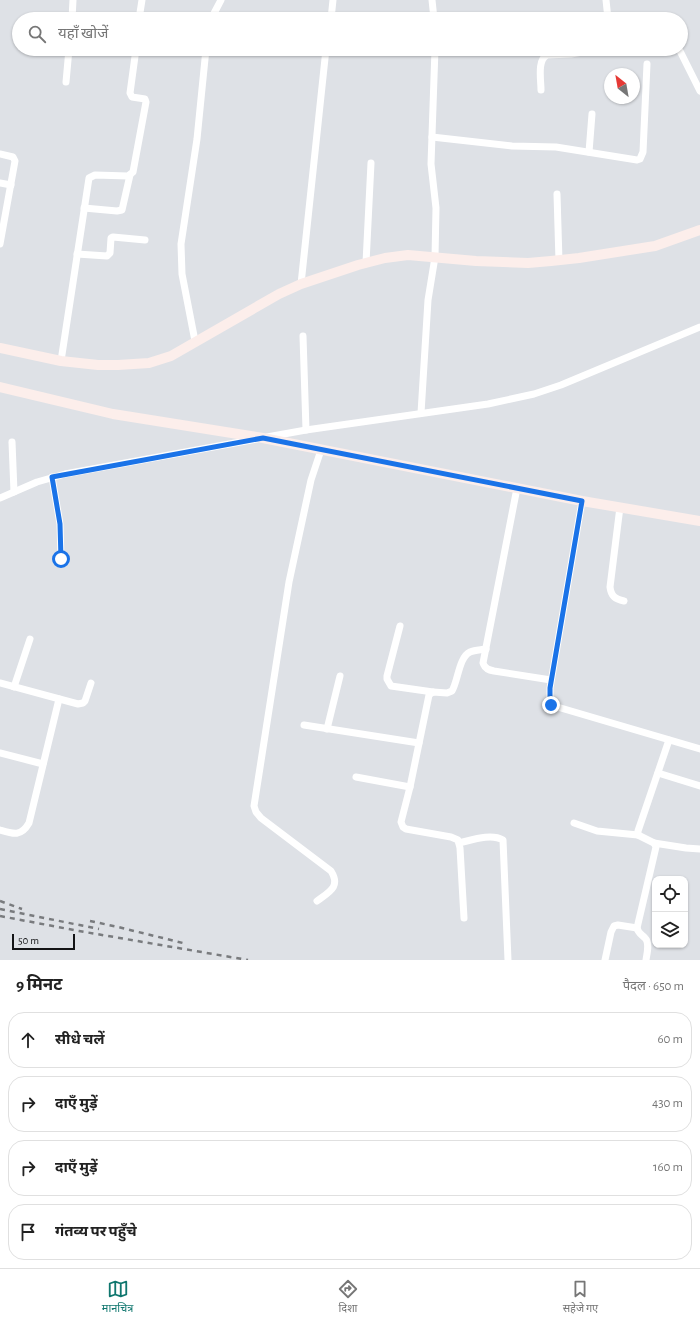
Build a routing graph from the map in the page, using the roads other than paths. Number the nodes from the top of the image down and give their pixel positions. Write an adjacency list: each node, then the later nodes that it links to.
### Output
1 (74, 0): 7 (street)
2 (142, 0): 8 (street)
3 (220, 0): 9 (street)
4 (333, 0): 10 (street)
5 (432, 0): 11 (street)
6 (606, 0): 12 (street)
7 (73, 12)
8 (140, 12)
9 (214, 12)
10 (332, 12)
11 (433, 12)
12 (607, 12)
13 (68, 56): 21 (street)
14 (135, 56): 29 (street)
15 (205, 56): 44 (street)
16 (325, 56): 41 (street)
17 (435, 56): 25 (street)
18 (544, 56): 22 (street)
19 (682, 56): 23 (street)
20 (647, 64): 26 (street)
21 (66, 82)
22 (541, 90)
23 (700, 91)
24 (592, 114): 26 (street)
25 (432, 137): 26 (street); 38 (street)
26 (588, 152)
27 (0, 154): 31 (street)
28 (371, 162): 40 (street)
29 (130, 175): 33 (street); 33 (street)
30 (0, 183): 31 (street)
31 (11, 185): 36 (street)
32 (557, 194): 39 (street)
33 (84, 208): 37 (street)
34 (700, 230): 39 (street)
35 (145, 240): 37 (street)
36 (0, 244)
37 (77, 254): 46 (street)
38 (435, 257): 39 (street); 40 (street); 48 (street)
39 (559, 260)
40 (366, 263): 41 (street)
41 (301, 284): 44 (street)
42 (700, 327): 48 (street)
43 (303, 336): 49 (street)
44 (195, 341): 46 (street)
45 (0, 348): 46 (street)
46 (61, 361)
47 (0, 387): 50 (street)
48 (421, 413): 49 (street)
49 (306, 430): 50 (street)
50 (263, 438): 52 (street); 53 (street)
51 (12, 442): 55 (street)
52 (321, 450): 54 (street); 89 (street)
53 (52, 477): 55 (street); 60 (street)
54 (517, 488): 57 (street); 64 (street)
55 (14, 492): 56 (street)
56 (0, 498)
57 (582, 501): 58 (street); 66 (street)
58 (620, 507): 59 (street); 61 (street)
59 (700, 522)
60 (61, 559)
61 (624, 601)
62 (400, 626): 70 (street)
63 (30, 639): 69 (street)
64 (486, 649): 66 (street); 70 (street)
65 (340, 676): 73 (street)
66 (551, 680): 74 (street)
67 (0, 683): 69 (street)
68 (91, 683): 71 (street)
69 (14, 687): 71 (street)
70 (433, 692): 75 (street)
71 (59, 699): 78 (street)
72 (304, 725): 73 (street)
73 (327, 729): 75 (street)
74 (669, 740): 76 (street); 79 (street)
75 (419, 743): 82 (street)
76 (700, 748)
77 (0, 753): 78 (street)
78 (43, 764): 84 (street)
79 (658, 773): 81 (street); 85 (street)
80 (356, 777): 82 (street)
81 (700, 786)
82 (410, 787): 86 (street)
83 (574, 823): 85 (street)
84 (0, 830)
85 (638, 835): 87 (street)
86 (459, 843): 90 (street); 92 (street)
87 (654, 843): 88 (street); 91 (street)
88 (700, 848)
89 (317, 902)
90 (464, 918)
91 (636, 928): 93 (street); 94 (street)
92 (508, 960)
93 (605, 960)
94 (646, 960)

